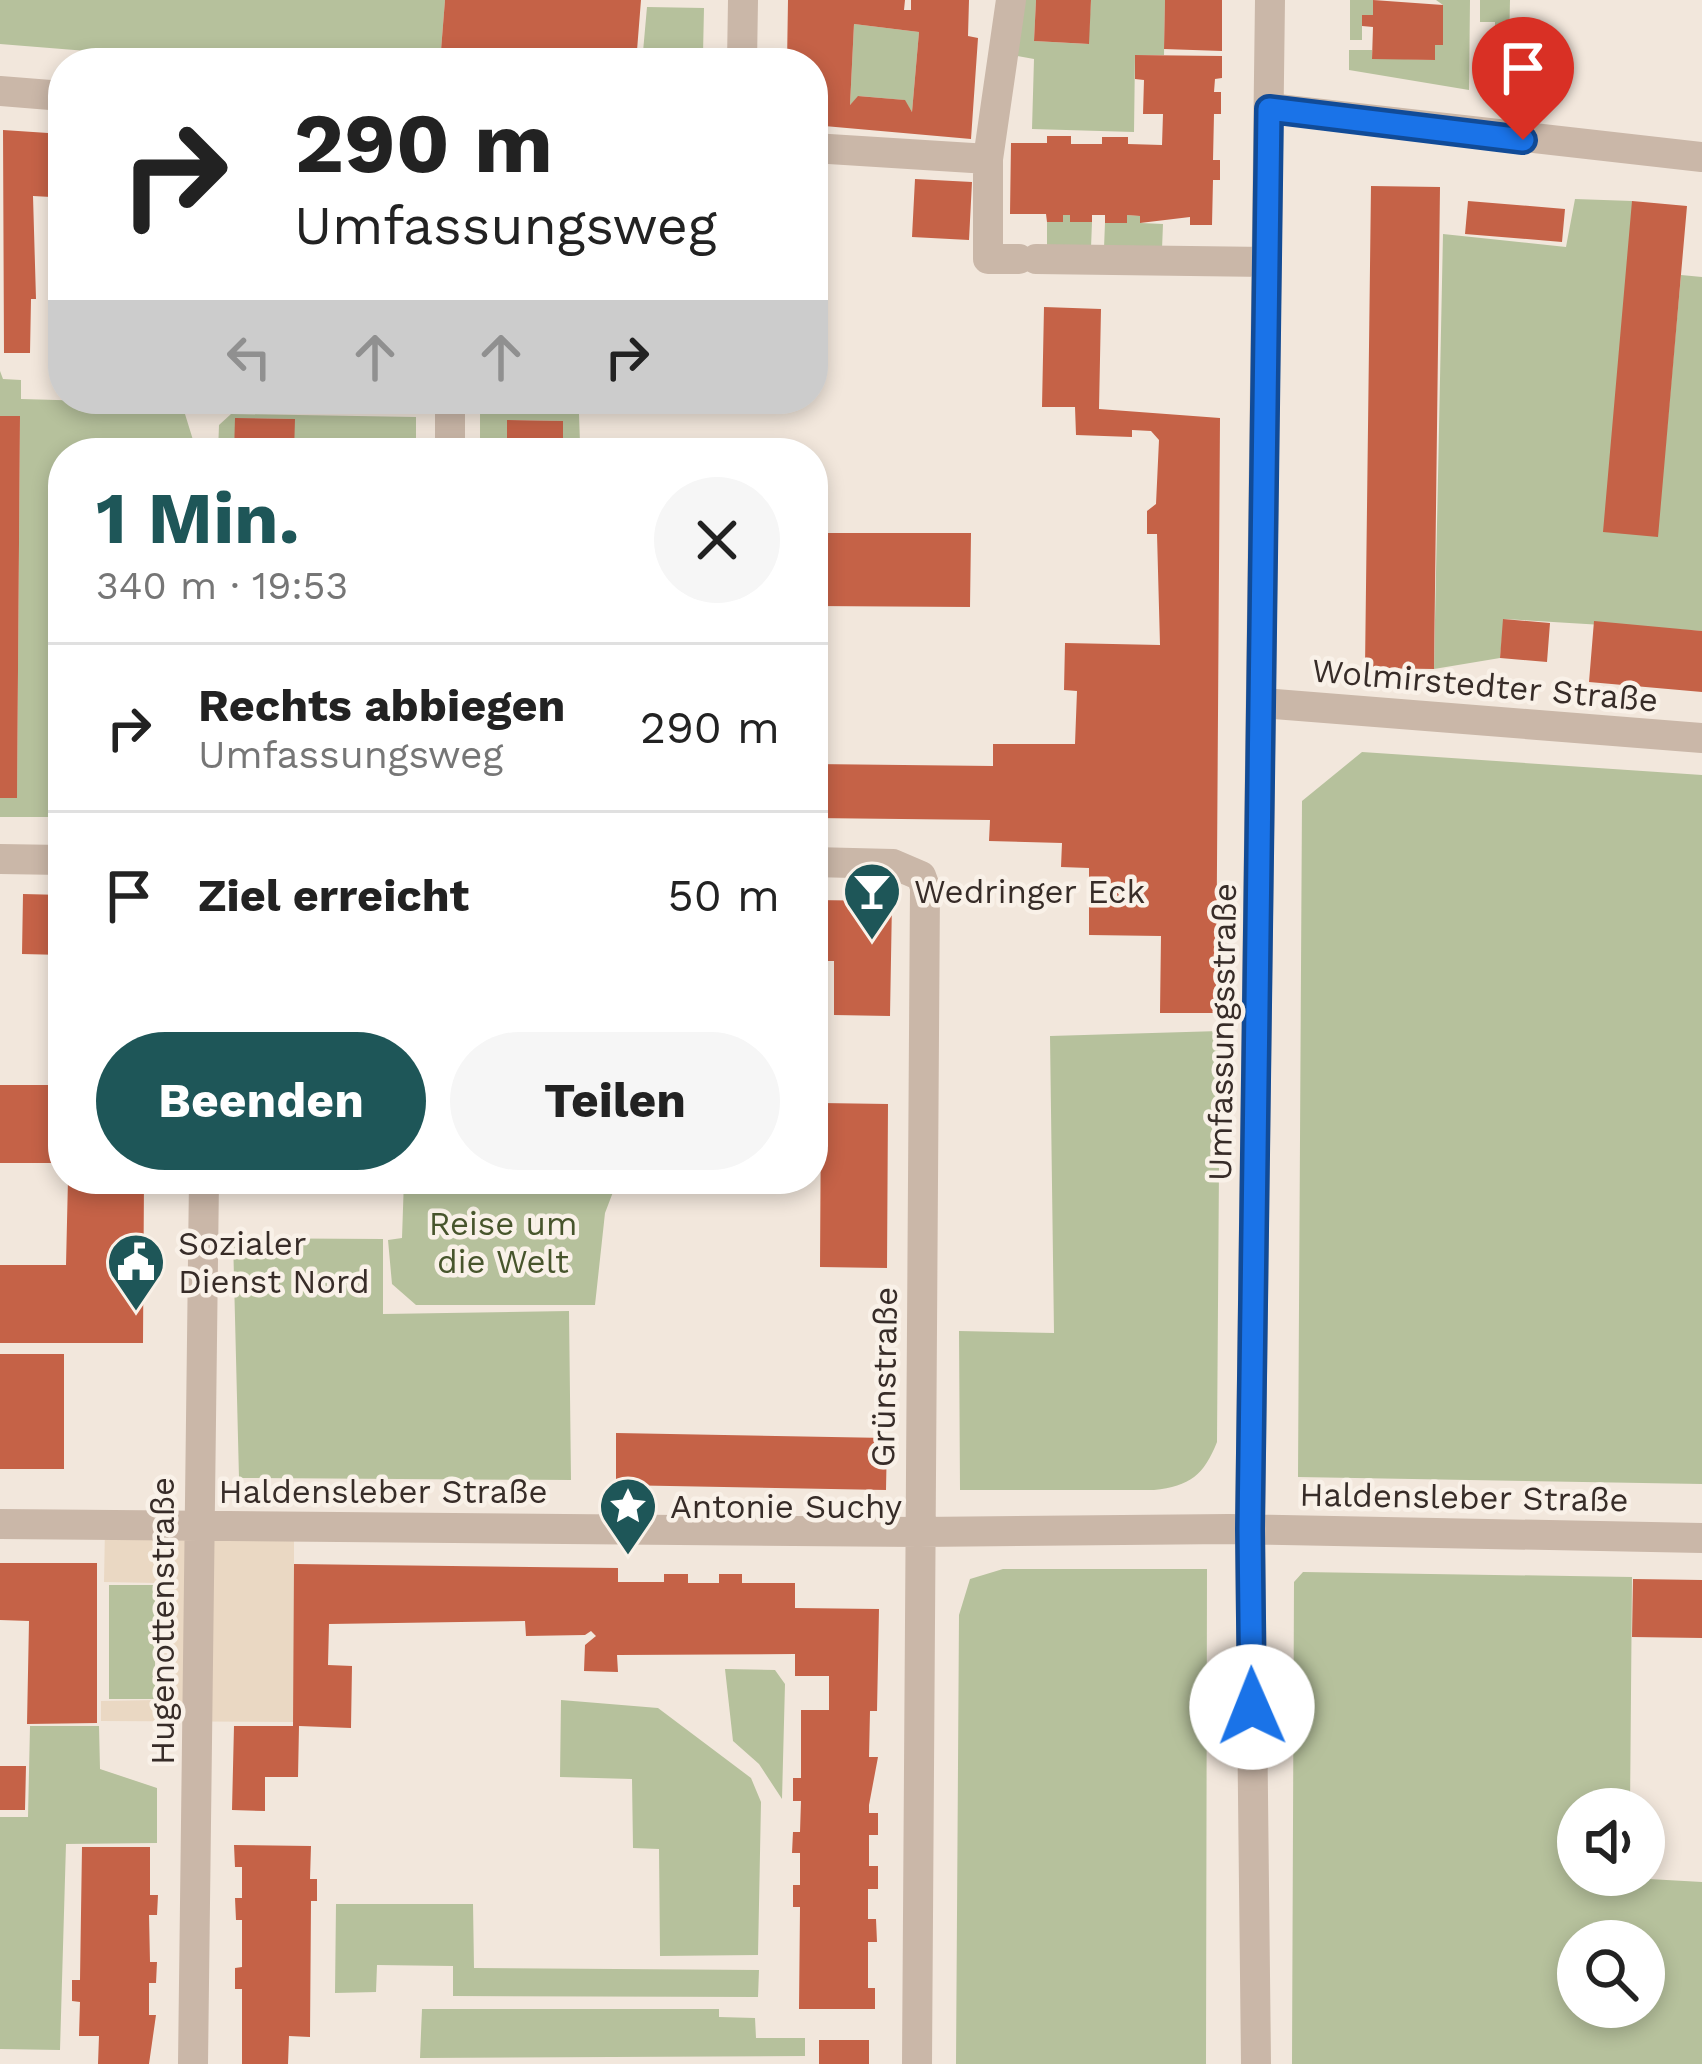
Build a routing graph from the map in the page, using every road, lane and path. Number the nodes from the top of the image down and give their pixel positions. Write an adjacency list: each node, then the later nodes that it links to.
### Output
1 (743, 0): 4 (street)
2 (1011, 0): 10 (street)
3 (1270, 0): 7 (street, Umfassungsstraße)
4 (742, 48)
5 (0, 91): 6 (street)
6 (48, 95)
7 (1269, 109): 9 (street); 11 (street, Umfassungsstraße)
8 (828, 149): 10 (street)
9 (1702, 157)
10 (988, 159): 11 (street)
11 (1267, 262): 12 (street, Umfassungsstraße)
12 (1262, 703): 13 (street, Wolmirstedter Straße); 20 (street, Umfassungsstraße)
13 (1702, 738)
14 (0, 859): 15 (street)
15 (48, 860)
16 (828, 862): 21 (street, Grünstraße)
17 (204, 1194): 19 (street, Hugenottenstraße)
18 (0, 1524): 19 (street, Haldensleber Straße)
19 (198, 1527): 21 (street, Haldensleber Straße); 23 (street, Hugenottenstraße)
20 (1250, 1529): 21 (street, Haldensleber Straße); 22 (street, Haldensleber Straße); 25 (street, Umfassungsstraße)
21 (919, 1532): 24 (street, Grünstraße)
22 (1702, 1538)
23 (193, 2064)
24 (917, 2064)
25 (1256, 2064)

